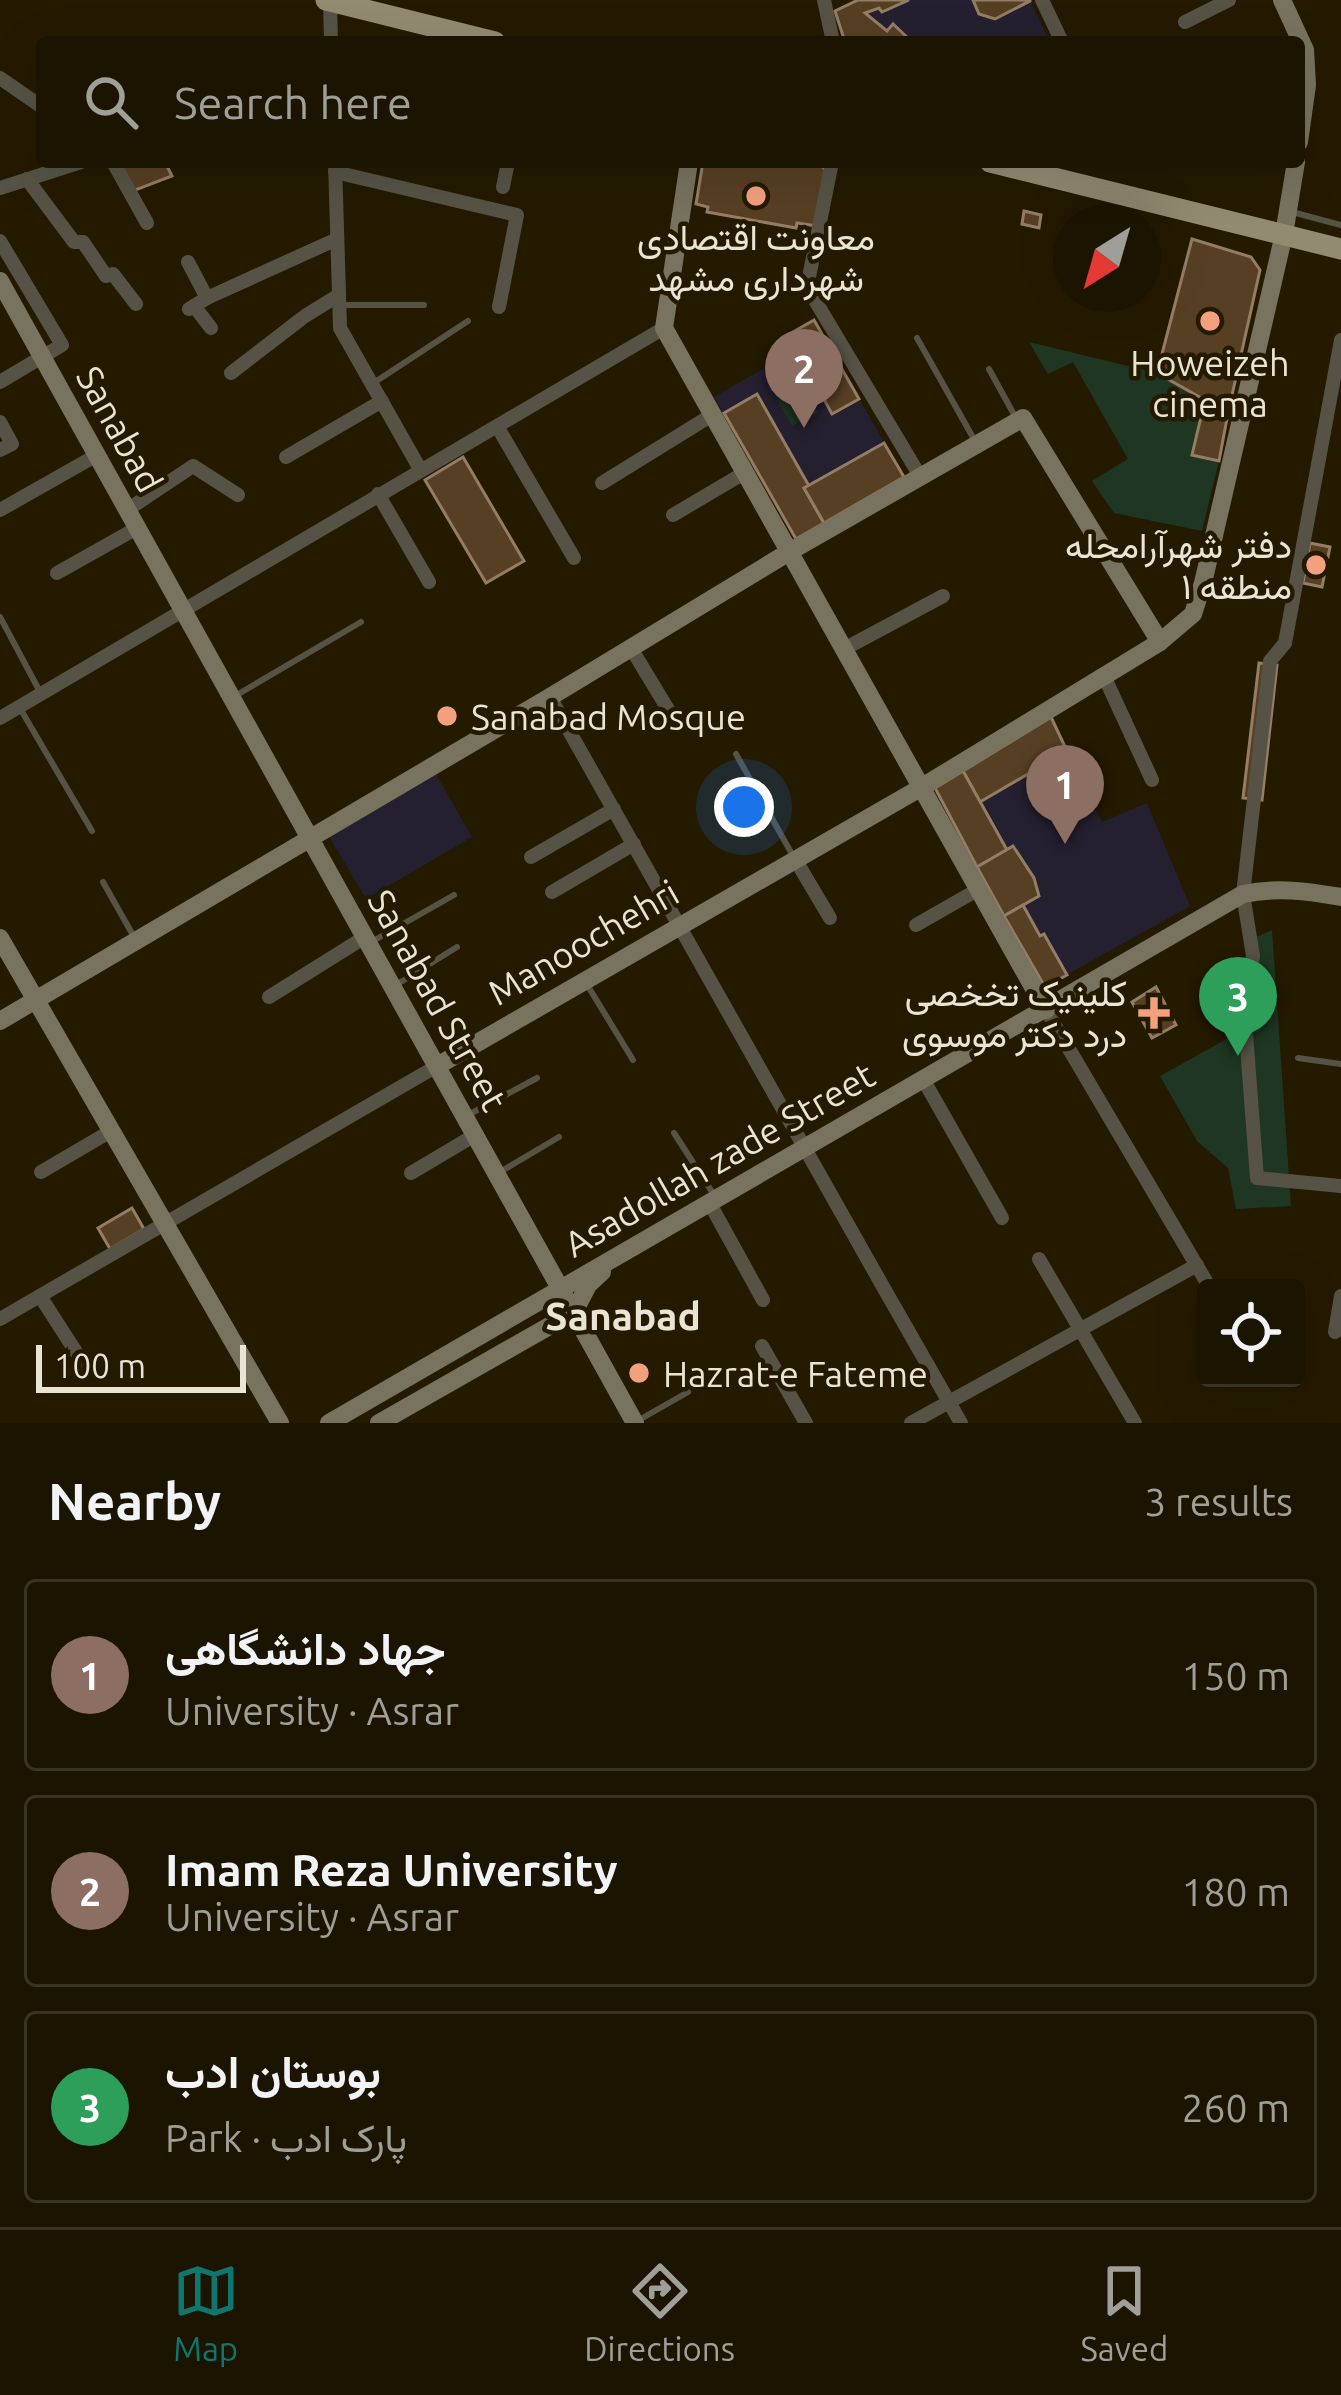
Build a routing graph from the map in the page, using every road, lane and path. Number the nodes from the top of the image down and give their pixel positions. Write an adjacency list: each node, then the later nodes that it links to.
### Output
1 (329, 0): 7 (street); 8 (main road)
2 (825, 0): 9 (street)
3 (1042, 0): 10 (street)
4 (1229, 0): 6 (street)
5 (1282, 0): 11 (street)
6 (1185, 22)
7 (331, 36)
8 (471, 36)
9 (832, 36)
10 (1059, 36)
11 (1299, 36)
12 (1305, 50): 14 (street)
13 (0, 78): 15 (street)
14 (1305, 99)
15 (36, 103)
16 (61, 168): 25 (street)
17 (116, 168): 29 (street)
18 (335, 168): 31 (street)
19 (339, 168): 40 (street)
20 (507, 168): 26 (street)
21 (688, 168): 43 (street)
22 (831, 168): 62 (street)
23 (1020, 168): 28 (main road)
24 (1295, 168): 28 (street)
25 (27, 178): 27 (street); 37 (street)
26 (503, 187)
27 (0, 188)
28 (1286, 222): 30 (lane); 33 (main road); 77 (street, Manoochehri)
29 (147, 223)
30 (1341, 225)
31 (337, 239): 36 (street); 38 (street)
32 (0, 241): 46 (street)
33 (1341, 250)
34 (188, 262): 38 (street)
35 (0, 281): 46 (street, Sanabad)
36 (339, 300): 39 (lane); 48 (street); 50 (street)
37 (136, 304)
38 (197, 304): 42 (street)
39 (424, 305)
40 (499, 308)
41 (468, 321): 50 (lane)
42 (211, 328)
43 (664, 328): 52 (street); 55 (street)
44 (917, 338): 56 (lane)
45 (1341, 340): 99 (street)
46 (43, 357): 49 (street); 58 (street, Sanabad)
47 (989, 369): 53 (lane)
48 (231, 373)
49 (0, 382)
50 (371, 384): 51 (street)
51 (382, 401): 59 (street); 60 (street)
52 (712, 415): 61 (street); 63 (street)
53 (1020, 420): 56 (street); 77 (street)
54 (0, 422): 57 (street)
55 (497, 426): 60 (street); 70 (street)
56 (977, 444): 62 (street)
57 (0, 450)
58 (97, 455): 66 (street); 68 (street, Sanabad)
59 (286, 457)
60 (420, 470): 64 (street)
61 (744, 472): 67 (street); 69 (street)
62 (920, 476): 69 (street)
63 (602, 483)
64 (378, 494): 72 (street); 74 (street)
65 (238, 495): 68 (street)
66 (0, 511)
67 (674, 515)
68 (132, 519): 71 (street); 74 (street, Sanabad)
69 (790, 552): 78 (street); 79 (street)
70 (574, 558)
71 (57, 573)
72 (429, 582)
73 (943, 596): 79 (street)
74 (183, 610): 81 (street); 83 (street, Sanabad Street)
75 (0, 617): 81 (lane)
76 (361, 622): 83 (lane)
77 (1160, 642): 80 (street, Manoochehri)
78 (631, 648): 82 (street); 85 (street)
79 (844, 649): 89 (street)
80 (1104, 676): 88 (street); 89 (street, Manoochehri)
81 (41, 693): 84 (street)
82 (550, 697): 90 (street); 92 (street)
83 (232, 698): 92 (street, Sanabad Street)
84 (19, 706): 86 (street); 91 (lane)
85 (672, 716)
86 (0, 718)
87 (736, 754): 95 (lane)
88 (1151, 780)
89 (922, 787): 95 (street, Manoochehri); 97 (street)
90 (614, 809): 93 (street); 94 (street)
91 (92, 831)
92 (310, 838): 106 (street); 107 (street, Sanabad Street)
93 (634, 844): 98 (street); 103 (street)
94 (532, 857)
95 (795, 859): 102 (street); 103 (street, Manoochehri)
96 (103, 882): 106 (lane)
97 (979, 889): 104 (street); 113 (street)
98 (552, 892)
99 (1243, 894): 101 (street, Asadollah zade Street); 113 (street, Asadollah zade Street); 130 (street)
100 (454, 896): 107 (lane)
101 (1341, 897)
102 (830, 918)
103 (680, 924): 109 (street, Manoochehri); 126 (street)
104 (916, 925)
105 (0, 938): 112 (street)
106 (136, 940): 112 (street)
107 (367, 940): 110 (street, Sanabad Street); 111 (street)
108 (457, 947): 110 (lane)
109 (584, 980): 116 (lane); 118 (street, Manoochehri)
110 (393, 987): 118 (street, Sanabad Street)
111 (269, 998)
112 (35, 1000): 114 (street); 122 (street)
113 (1046, 1010): 120 (street, Asadollah zade Street); 136 (street)
114 (0, 1021)
115 (1298, 1058): 117 (lane)
116 (632, 1060)
117 (1341, 1064)
118 (436, 1066): 121 (street, Sanabad Street); 133 (street, Manoochehri)
119 (537, 1078): 121 (lane)
120 (923, 1079): 126 (street, Asadollah zade Street); 132 (street)
121 (465, 1117): 124 (street, Sanabad Street)
122 (111, 1131): 127 (street); 133 (street)
123 (674, 1133): 131 (lane)
124 (475, 1135): 128 (street); 129 (street, Sanabad Street)
125 (559, 1137): 129 (lane)
126 (802, 1148): 131 (street, Asadollah zade Street); 149 (street)
127 (41, 1172)
128 (411, 1173)
129 (497, 1174): 138 (street, Sanabad Street)
130 (1341, 1186)
131 (712, 1200): 134 (street, Asadollah zade Street); 141 (street)
132 (1002, 1218)
133 (165, 1224): 139 (street, Manoochehri); 150 (street)
134 (622, 1252): 138 (street, Asadollah zade Street); 142 (street)
135 (1039, 1259): 144 (street)
136 (1197, 1265): 137 (street); 144 (street)
137 (1205, 1279)
138 (561, 1289): 142 (street, Sanabad Street); 151 (street, Asadollah zade Street)
139 (40, 1296): 143 (street, Manoochehri); 147 (street)
140 (1341, 1296): 145 (street)
141 (763, 1300)
142 (574, 1312): 152 (street, Asadollah zade Street); 153 (street, Sanabad Street)
143 (0, 1319)
144 (1078, 1330): 149 (street); 157 (street)
145 (1335, 1332)
146 (762, 1346): 154 (street)
147 (85, 1366)
148 (688, 1392): 153 (lane)
149 (948, 1401): 155 (street); 156 (street)
150 (280, 1423)
151 (329, 1423)
152 (379, 1423)
153 (634, 1423)
154 (806, 1423)
155 (911, 1423)
156 (961, 1423)
157 (1135, 1423)

